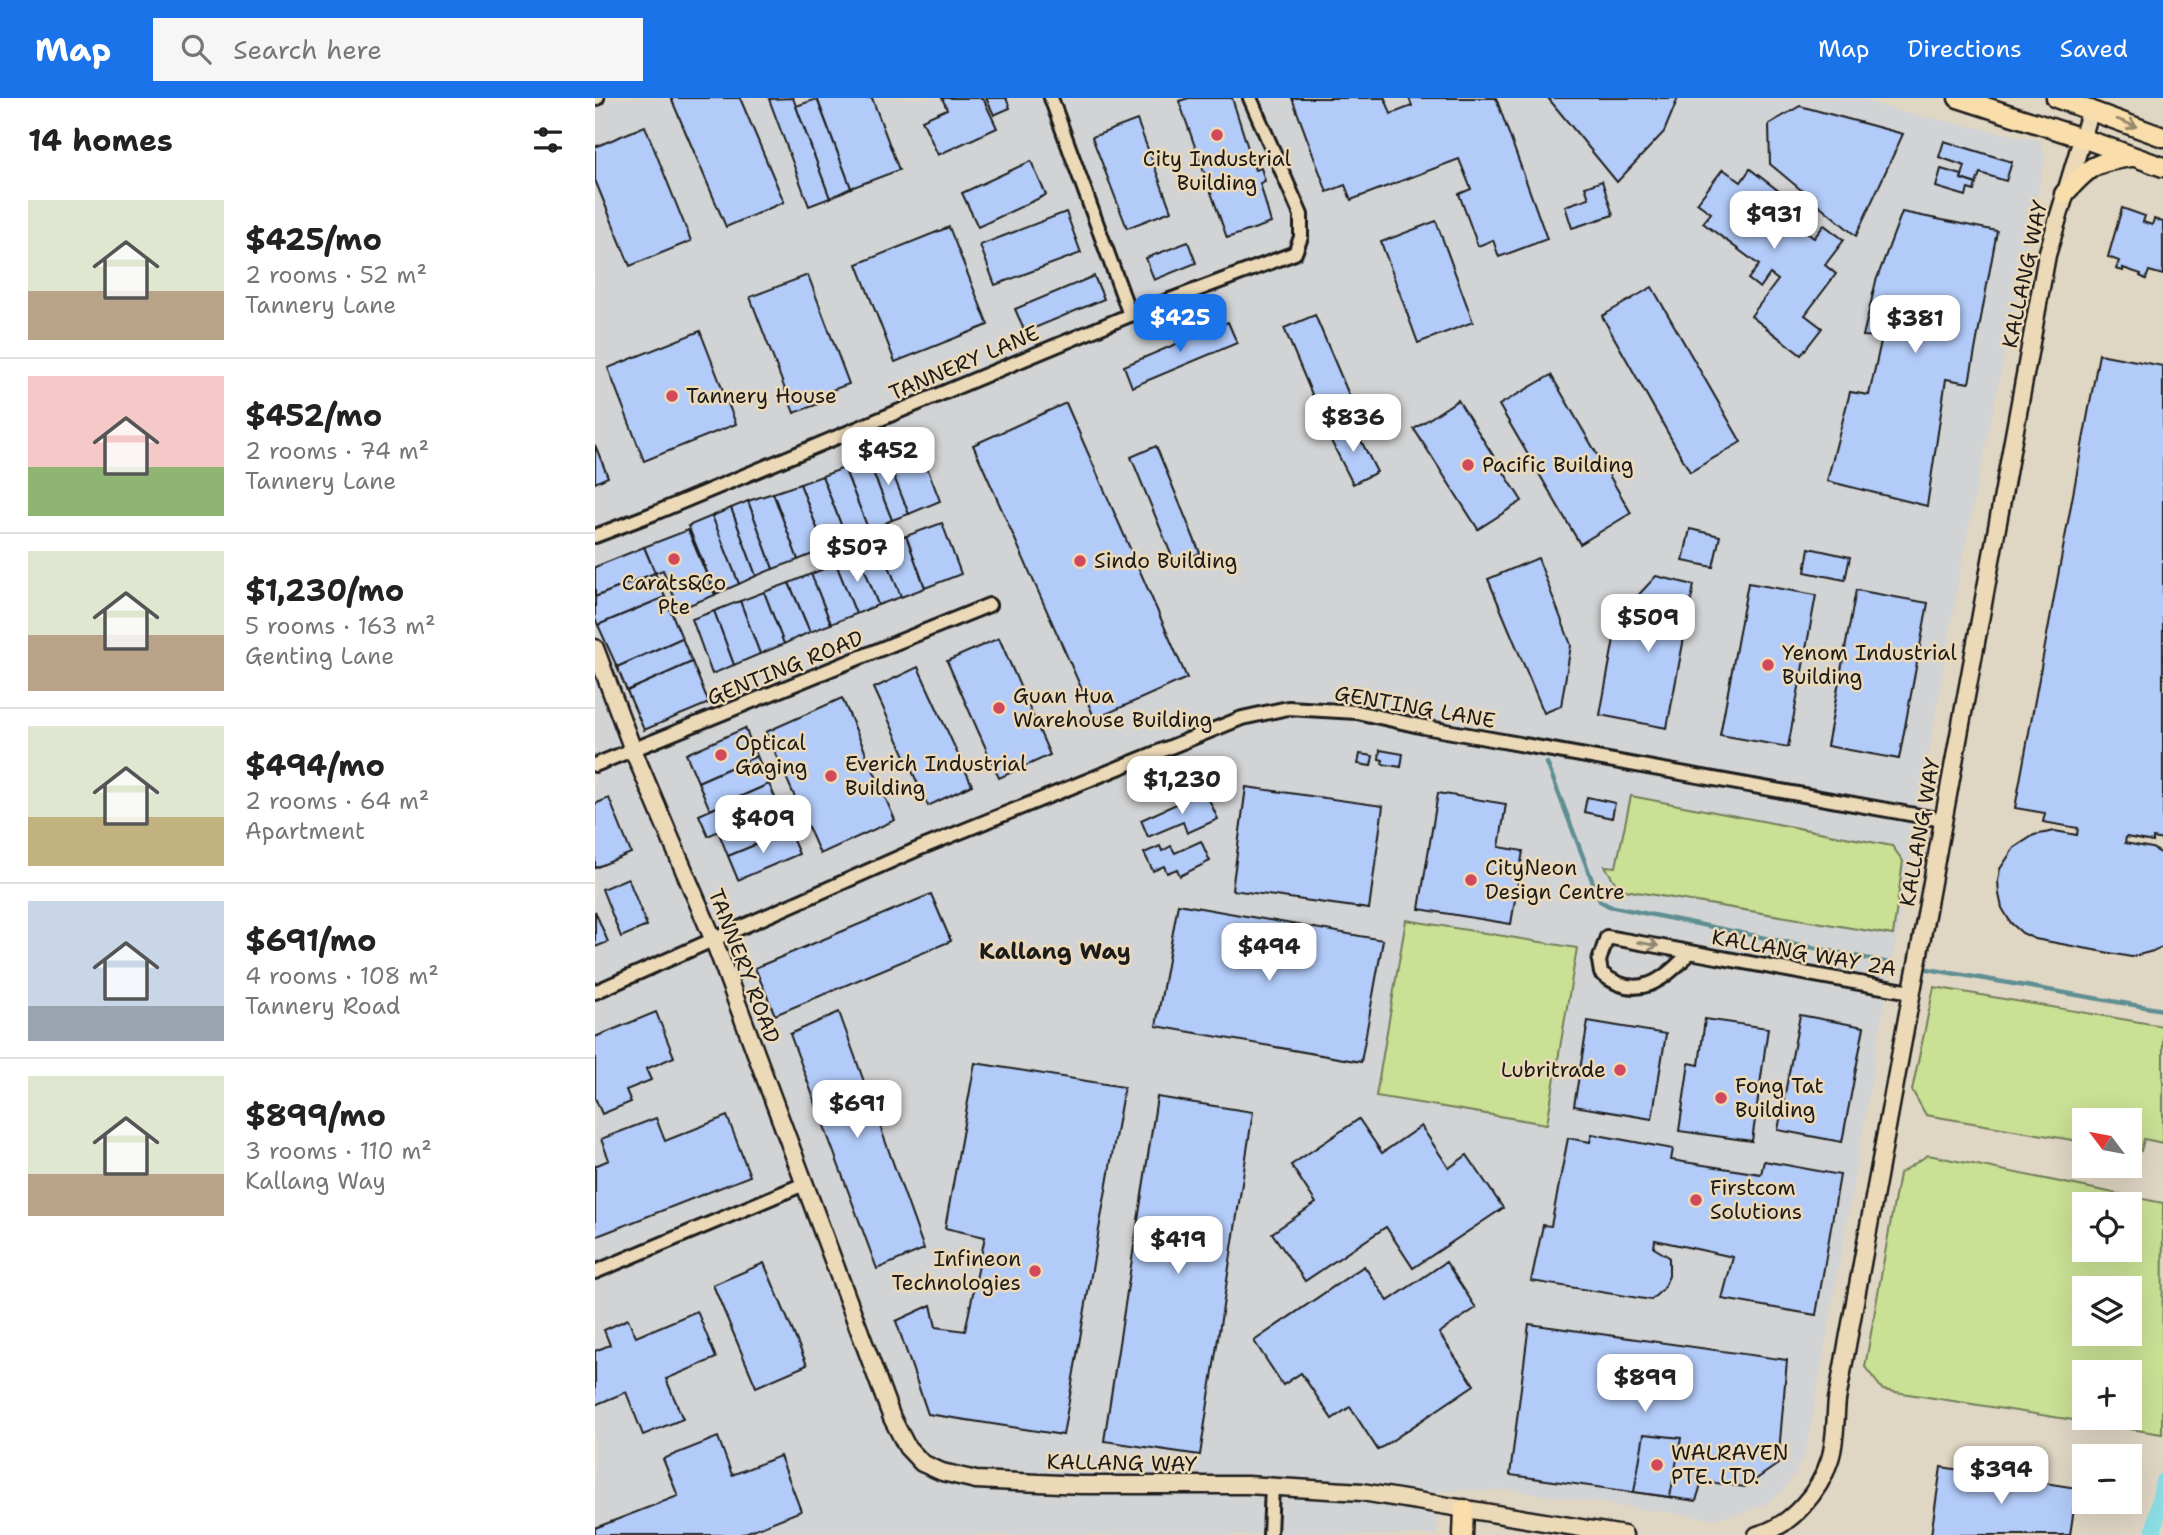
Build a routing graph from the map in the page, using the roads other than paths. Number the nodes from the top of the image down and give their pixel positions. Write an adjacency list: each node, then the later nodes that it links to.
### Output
1 (1051, 98): 11 (street)
2 (1250, 98): 11 (street, TANNERY LANE)
3 (1958, 98): 7 (main road)
4 (2056, 98): 5 (main road)
5 (2091, 109): 6 (main road, one-way to 6); 7 (street, KALLANG WAY)
6 (2163, 137)
7 (2082, 138): 8 (main road); 10 (street, KALLANG WAY)
8 (2134, 157): 9 (main road); 10 (main road)
9 (2163, 167)
10 (2064, 194): 17 (street, KALLANG WAY)
11 (1130, 315): 12 (street, TANNERY LANE)
12 (595, 536)
13 (989, 605): 15 (street, GENTING ROAD)
14 (595, 648): 15 (street, TANNERY ROAD)
15 (633, 750): 16 (street, GENTING ROAD); 18 (street, TANNERY ROAD)
16 (595, 765)
17 (1943, 820): 18 (street, GENTING LANE); 20 (street, KALLANG WAY)
18 (714, 941): 21 (street, GENTING LANE); 22 (street, TANNERY ROAD)
19 (1690, 952): 19 (street, KALLANG WAY 2A, one-way to 19); 20 (street, KALLANG WAY 2A)
20 (1913, 985): 29 (street, KALLANG WAY)
21 (595, 992)
22 (804, 1184): 23 (street); 24 (street, KALLANG WAY)
23 (595, 1272)
24 (1272, 1486): 25 (street, KALLANG WAY); 26 (street)
25 (1464, 1509): 27 (main road); 28 (street, KALLANG WAY)
26 (1270, 1535)
27 (1463, 1535)
28 (1624, 1535)
29 (1756, 1535)

